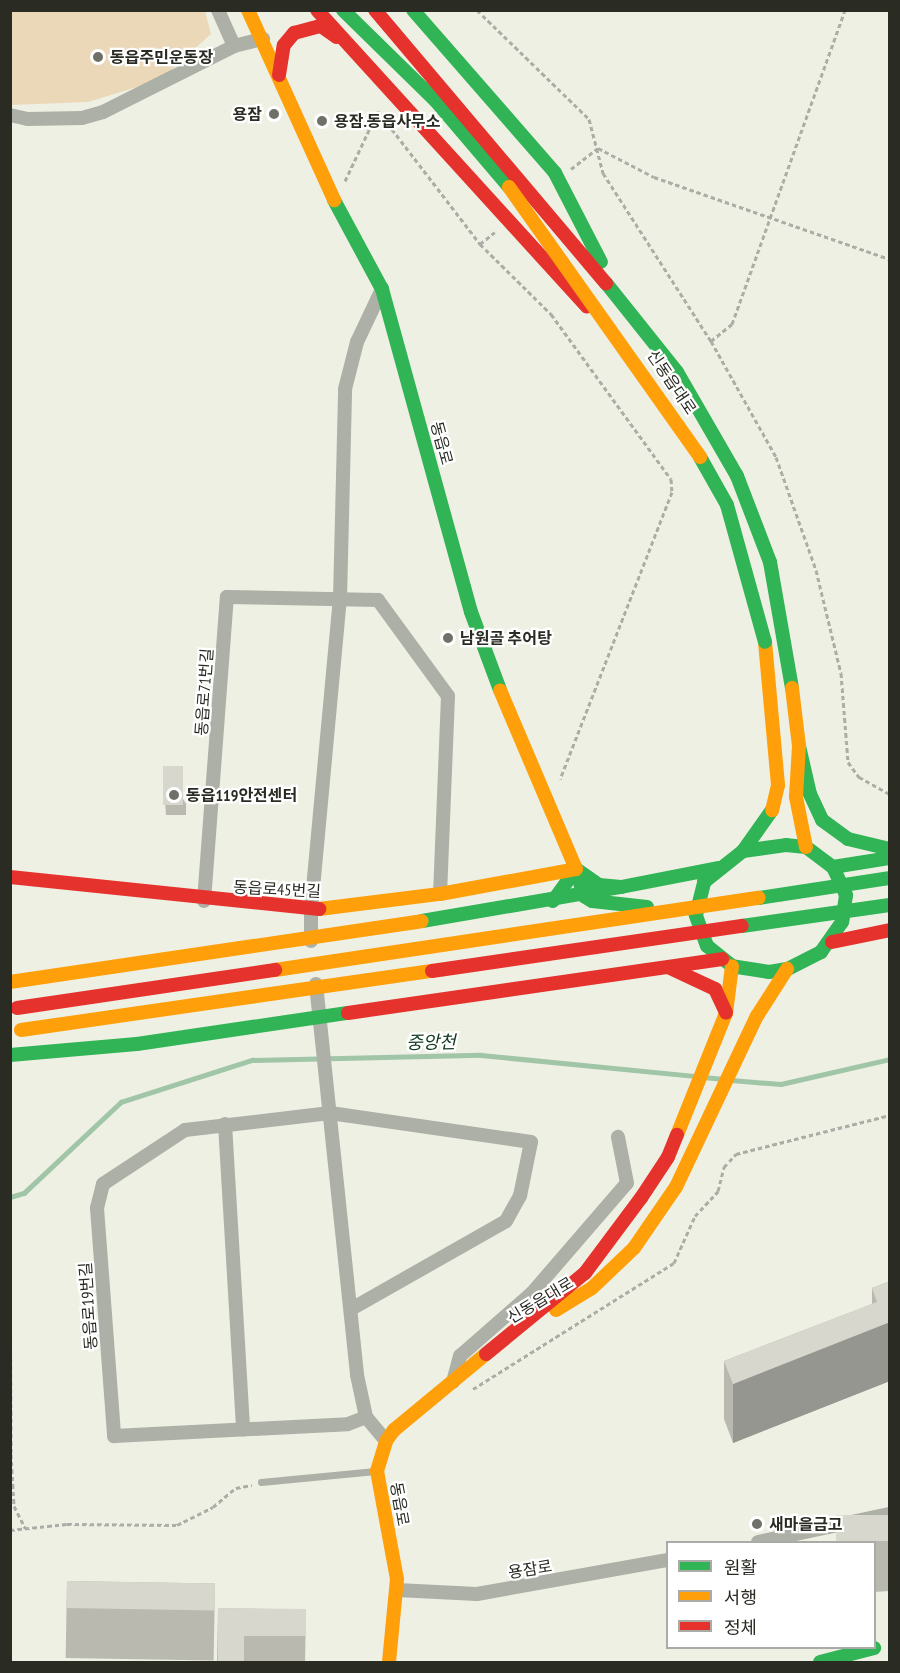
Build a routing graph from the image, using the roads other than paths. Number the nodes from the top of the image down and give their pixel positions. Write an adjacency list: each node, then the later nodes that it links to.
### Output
1 (218, 10): 9 (street)
2 (248, 10): 8 (main road, 동읍로)
3 (262, 10): 8 (main road, 동읍로)
4 (317, 10): 10 (main road)
5 (343, 10): 15 (main road, 신동읍대로, bridge)
6 (375, 10): 14 (main road, 신동읍대로)
7 (413, 10): 14 (main road)
8 (262, 36): 9 (street); 11 (main road, 동읍로)
9 (234, 46): 12 (street)
10 (354, 48): 11 (main road); 15 (main road)
11 (279, 75): 13 (main road, 동읍로)
12 (10, 115)
13 (382, 289): 16 (street); 24 (main road, 동읍로)
14 (618, 297): 17 (main road, 신동읍대로)
15 (633, 354): 20 (main road, 신동읍대로, bridge)
16 (339, 599): 28 (street, 동읍로71번길); 30 (street, 동읍로71번길); 33 (street)
17 (799, 746): 18 (main road, 신동읍대로); 19 (main road)
18 (806, 847): 20 (main road); 22 (main road)
19 (890, 849)
20 (743, 851): 23 (main road)
21 (890, 858): 22 (main road)
22 (833, 867): 37 (main road)
23 (718, 868): 27 (main road); 34 (main road)
24 (576, 869): 27 (main road); 28 (main road, 동읍로45번길); 29 (main road, 동읍로); 31 (main road)
25 (10, 876): 30 (main road, 동읍로45번길)
26 (890, 878): 42 (main road, bridge)
27 (621, 886): 29 (main road)
28 (440, 894): 33 (main road, 동읍로45번길)
29 (584, 896): 31 (main road); 34 (main road)
30 (204, 901): 33 (main road, 동읍로45번길)
31 (553, 901): 36 (main road)
32 (890, 905): 45 (main road, bridge)
33 (311, 910): 36 (street)
34 (696, 915): 38 (main road)
35 (890, 930): 37 (main road)
36 (311, 935): 41 (main road); 44 (street)
37 (832, 942): 40 (main road)
38 (727, 962): 39 (main road); 40 (main road); 43 (main road, 신동읍대로)
39 (670, 968): 43 (main road); 44 (main road)
40 (787, 969): 53 (main road, 신동읍대로)
41 (10, 982)
42 (14, 1008)
43 (726, 1012): 53 (main road, 신동읍대로)
44 (321, 1025): 46 (main road); 49 (street)
45 (16, 1031)
46 (52, 1054): 47 (main road); 48 (main road)
47 (10, 1055)
48 (10, 1062)
49 (329, 1108): 50 (street, 동읍로19번길); 52 (street); 52 (street, 동읍로19번길)
50 (225, 1124): 56 (street); 56 (street, 동읍로19번길)
51 (618, 1137): 54 (street)
52 (353, 1308): 55 (street)
53 (505, 1340): 54 (main road, 동읍로)
54 (453, 1382): 57 (main road, 동읍로)
55 (366, 1417): 56 (street, 동읍로19번길); 57 (street)
56 (243, 1429)
57 (386, 1441): 58 (main road, 동읍로)
58 (377, 1471): 59 (lane); 63 (main road, 동읍로)
59 (261, 1482)
60 (890, 1514): 61 (street)
61 (763, 1541)
62 (666, 1560): 63 (street, 용잠로)
63 (397, 1590): 65 (main road, 동읍로)
64 (867, 1649): 66 (main road)
65 (389, 1662)
66 (820, 1662)

